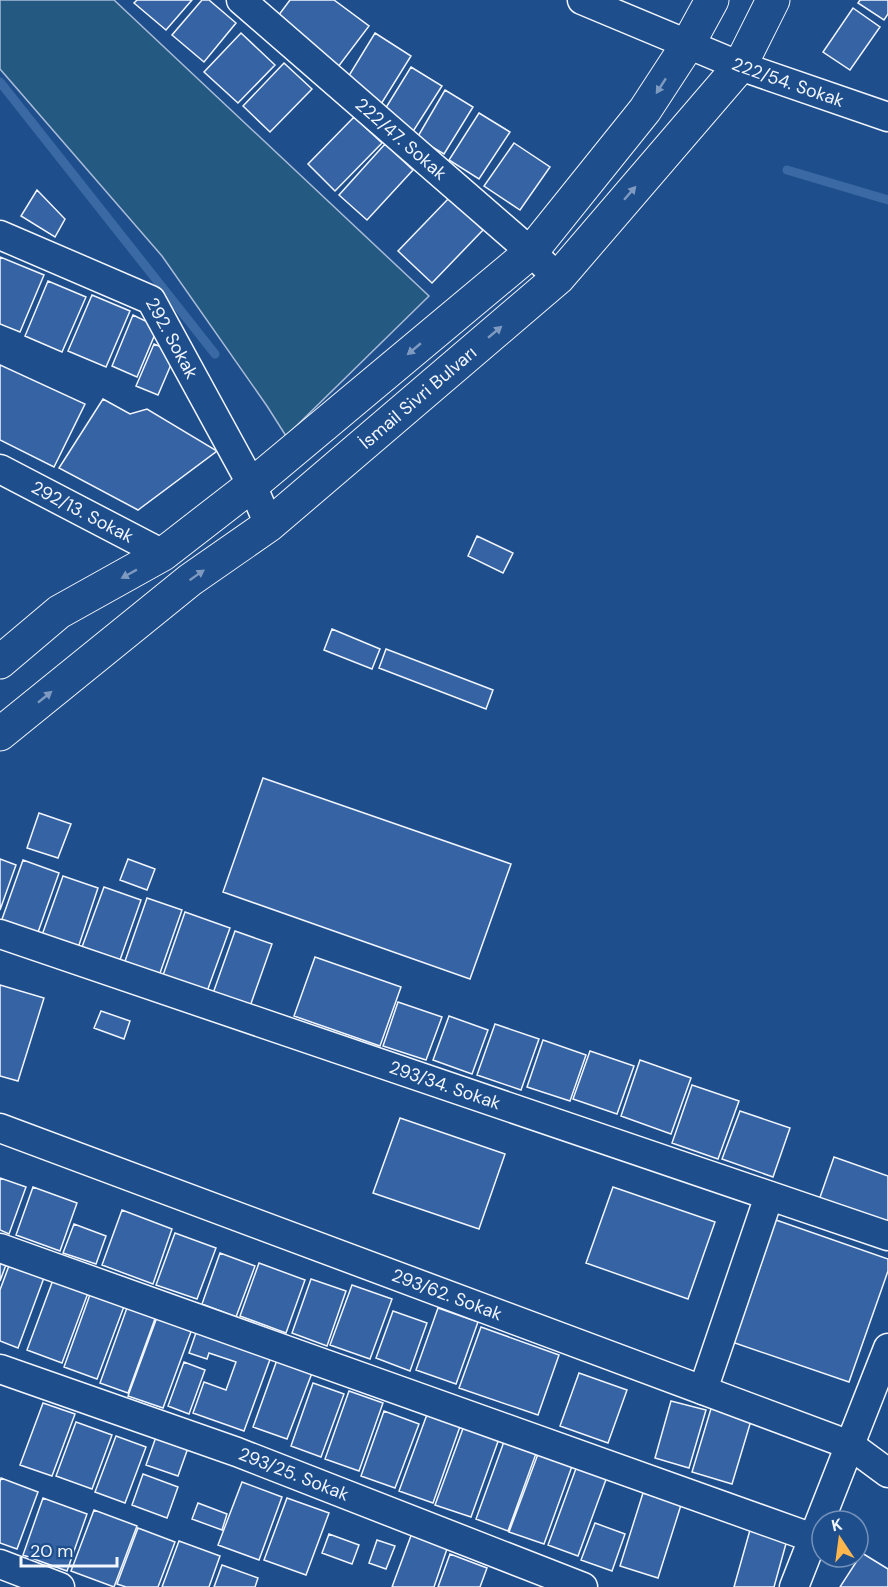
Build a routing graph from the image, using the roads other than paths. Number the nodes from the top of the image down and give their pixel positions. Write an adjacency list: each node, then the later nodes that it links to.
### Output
1 (241, 0): 9 (street, 222/47. Sokak)
2 (582, 0): 5 (street, 222/54. Sokak)
3 (712, 0): 5 (main road)
4 (773, 0): 6 (main road, İsmail Sivri Bulvarı)
5 (688, 44): 6 (street, 222/54. Sokak); 9 (main road, one-way to 9)
6 (740, 66): 7 (street, 222/54. Sokak); 10 (main road, İsmail Sivri Bulvarı, one-way to 6)
7 (888, 117)
8 (0, 235): 12 (street, 292. Sokak)
9 (531, 252): 10 (street, 222/47. Sokak); 12 (main road, one-way to 12)
10 (558, 278): 13 (main road, İsmail Sivri Bulvarı, one-way to 10)
11 (0, 469): 14 (street, 292/13. Sokak)
12 (252, 484): 13 (street, 292. Sokak); 14 (main road)
13 (269, 525): 16 (main road, İsmail Sivri Bulvarı, one-way to 13)
14 (164, 555): 15 (main road, one-way to 15)
15 (0, 662)
16 (0, 734)
17 (0, 934): 19 (street, 293/34. Sokak)
18 (0, 1128): 24 (street, 293/62. Sokak)
19 (769, 1196): 20 (street, 293/34. Sokak); 24 (street)
20 (888, 1236)
21 (0, 1248): 28 (street)
22 (888, 1348): 25 (street)
23 (0, 1369): 32 (street, 293/25. Sokak)
24 (703, 1390): 25 (street, 293/62. Sokak)
25 (850, 1445): 26 (street, 293/62. Sokak); 27 (street)
26 (888, 1473)
27 (825, 1509)
28 (810, 1537)
29 (810, 1546): 33 (street)
30 (0, 1564): 31 (street)
31 (60, 1587)
32 (584, 1587)
33 (794, 1587)

